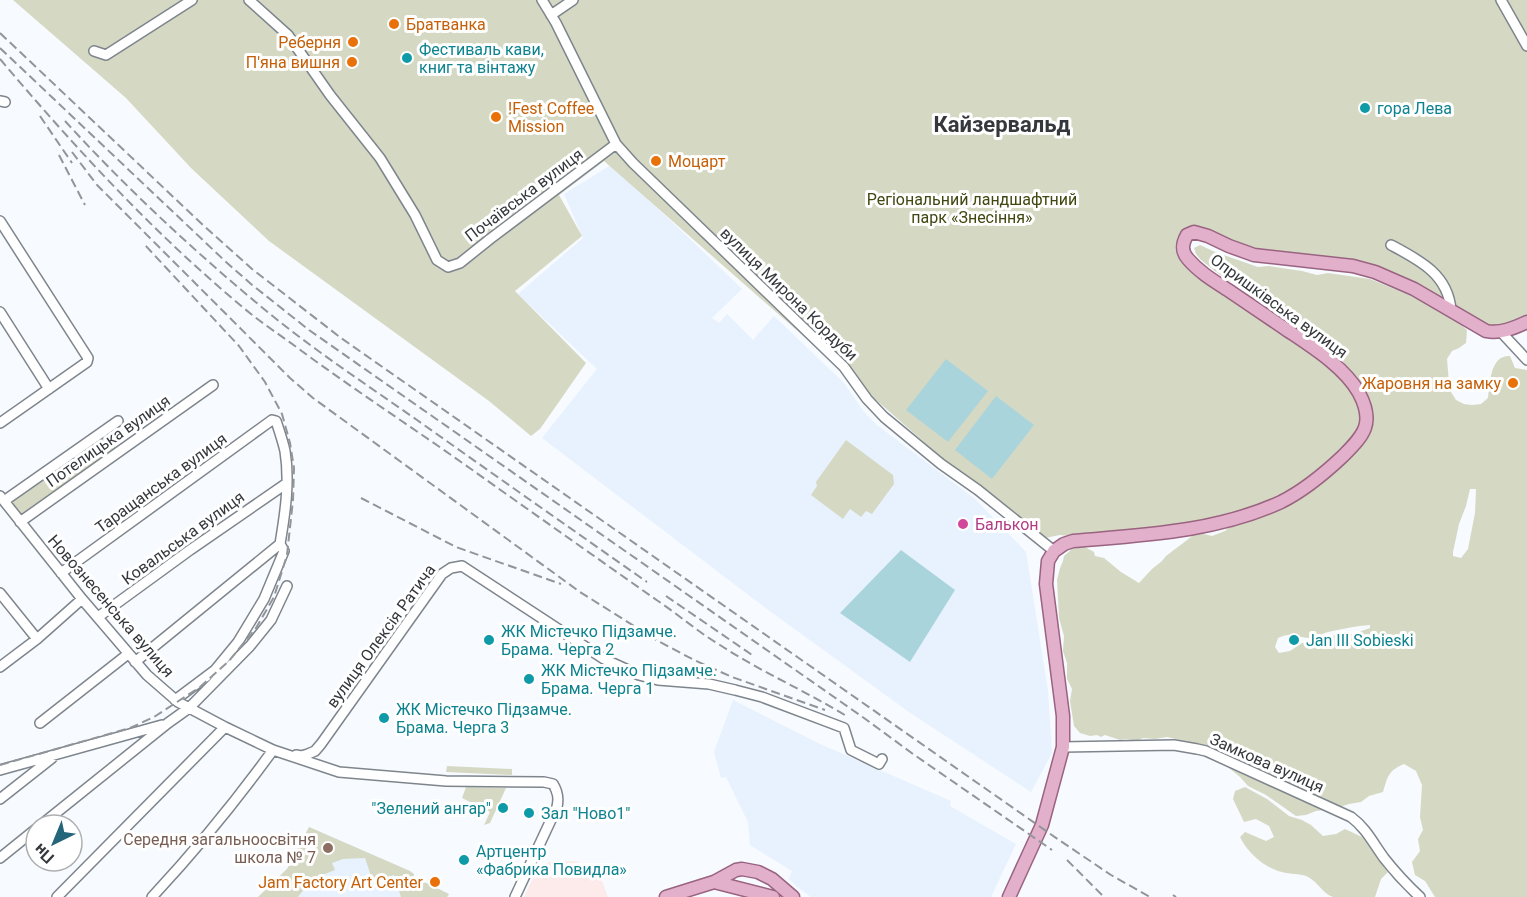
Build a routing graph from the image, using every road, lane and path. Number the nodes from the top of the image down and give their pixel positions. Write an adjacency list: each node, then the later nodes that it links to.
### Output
1 (192, 0): 8 (street)
2 (249, 0): 9 (street, Почаївська вулиця)
3 (542, 0): 6 (street, вулиця Мирона Кордуби)
4 (573, 0): 6 (street)
5 (1501, 0): 7 (street)
6 (551, 15): 9 (street, вулиця Мирона Кордуби)
7 (1527, 46)
8 (94, 51)
9 (616, 144): 25 (street, вулиця Мирона Кордуби)
10 (0, 221): 18 (street)
11 (1391, 245): 12 (street)
12 (1451, 310): 15 (main road, Опришківська вулиця); 25 (main road, Опришківська вулиця)
13 (0, 312): 18 (street)
14 (1527, 322): 15 (main road)
15 (1501, 332): 16 (street)
16 (1527, 360)
17 (213, 385): 23 (street, Потелицька вулиця)
18 (49, 389): 20 (street)
19 (118, 421): 22 (street)
20 (0, 423)
21 (287, 483): 24 (street); 26 (street, Таращанська вулиця); 30 (street, Ковальська вулиця)
22 (2, 499): 23 (street, Новознесенська вулиця)
23 (20, 522): 26 (street, Новознесенська вулиця)
24 (280, 544): 32 (street); 34 (street)
25 (1054, 551): 40 (main road)
26 (62, 573): 29 (street, Новознесенська вулиця)
27 (287, 586): 35 (street)
28 (0, 593): 31 (street)
29 (82, 599): 30 (street, Новознесенська вулиця); 31 (street)
30 (98, 617): 32 (street, Новознесенська вулиця)
31 (38, 639): 33 (street)
32 (132, 658): 34 (street, Новознесенська вулиця); 36 (street)
33 (0, 667)
34 (175, 700): 35 (street, Новознесенська вулиця)
35 (189, 708): 37 (street); 38 (street, Новознесенська вулиця)
36 (40, 723)
37 (168, 723): 42 (street); 48 (street)
38 (225, 727): 41 (street, Новознесенська вулиця); 55 (street)
39 (321, 744): 43 (street); 44 (street, вулиця Олексія Ратича); 46 (street)
40 (1063, 747): 61 (main road); 62 (street, Замкова вулиця)
41 (273, 750): 43 (street, Новознесенська вулиця); 56 (street)
42 (57, 755): 45 (street); 47 (street)
43 (290, 755): 46 (street, Новознесенська вулиця)
44 (882, 759)
45 (0, 770)
46 (339, 772): 57 (street, Новознесенська вулиця)
47 (0, 799)
48 (56, 813)
49 (24, 839): 50 (street)
50 (0, 858)
51 (736, 870): 52 (main road); 53 (main road); 54 (main road)
52 (772, 879): 59 (main road); 60 (main road)
53 (714, 882): 54 (main road); 58 (main road)
54 (741, 890): 59 (main road)
55 (57, 897)
56 (152, 897)
57 (515, 897)
58 (666, 897)
59 (770, 897)
60 (794, 897)
61 (1009, 897)
62 (1420, 897)

